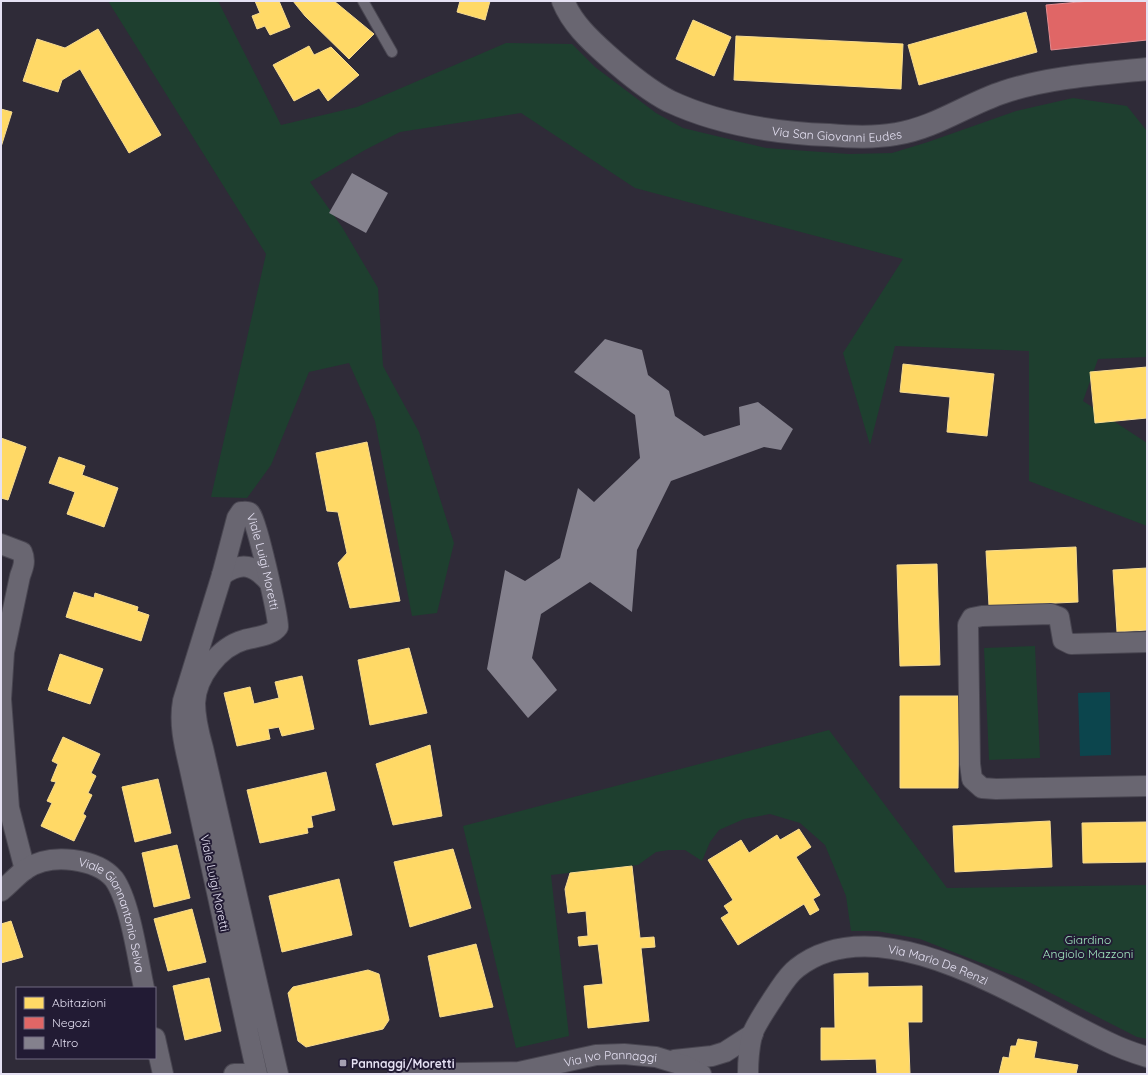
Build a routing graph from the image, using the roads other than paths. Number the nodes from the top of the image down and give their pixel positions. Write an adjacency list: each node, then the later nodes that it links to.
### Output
1 (363, 1): 3 (lane)
2 (562, 1): 4 (street, Via San Giovanni Eudes)
3 (392, 52)
4 (1147, 69)
5 (1, 544): 12 (street)
6 (222, 575): 7 (street); 7 (street, Viale Luigi Moretti); 8 (street, Viale Luigi Moretti)
7 (269, 582): 9 (street, Viale Luigi Moretti)
8 (206, 628): 9 (street); 22 (street, Viale Luigi Moretti)
9 (241, 641): 23 (street, Viale Luigi Moretti)
10 (1147, 642): 11 (street)
11 (1147, 786)
12 (25, 870): 13 (street, Viale Giannantonio Selva); 14 (street, Viale Giannantonio Selva)
13 (1, 891)
14 (144, 987)
15 (753, 1034): 17 (street, Via Mario De Renzi); 18 (street); 26 (street)
16 (156, 1042): 19 (street)
17 (1147, 1057)
18 (670, 1061): 24 (street, Via Ivo Pannaggi); 25 (street, Via Ivo Pannaggi)
19 (163, 1074)
20 (234, 1074): 21 (street)
21 (254, 1074)
22 (257, 1074)
23 (278, 1074)
24 (398, 1074)
25 (701, 1074)
26 (748, 1074)

